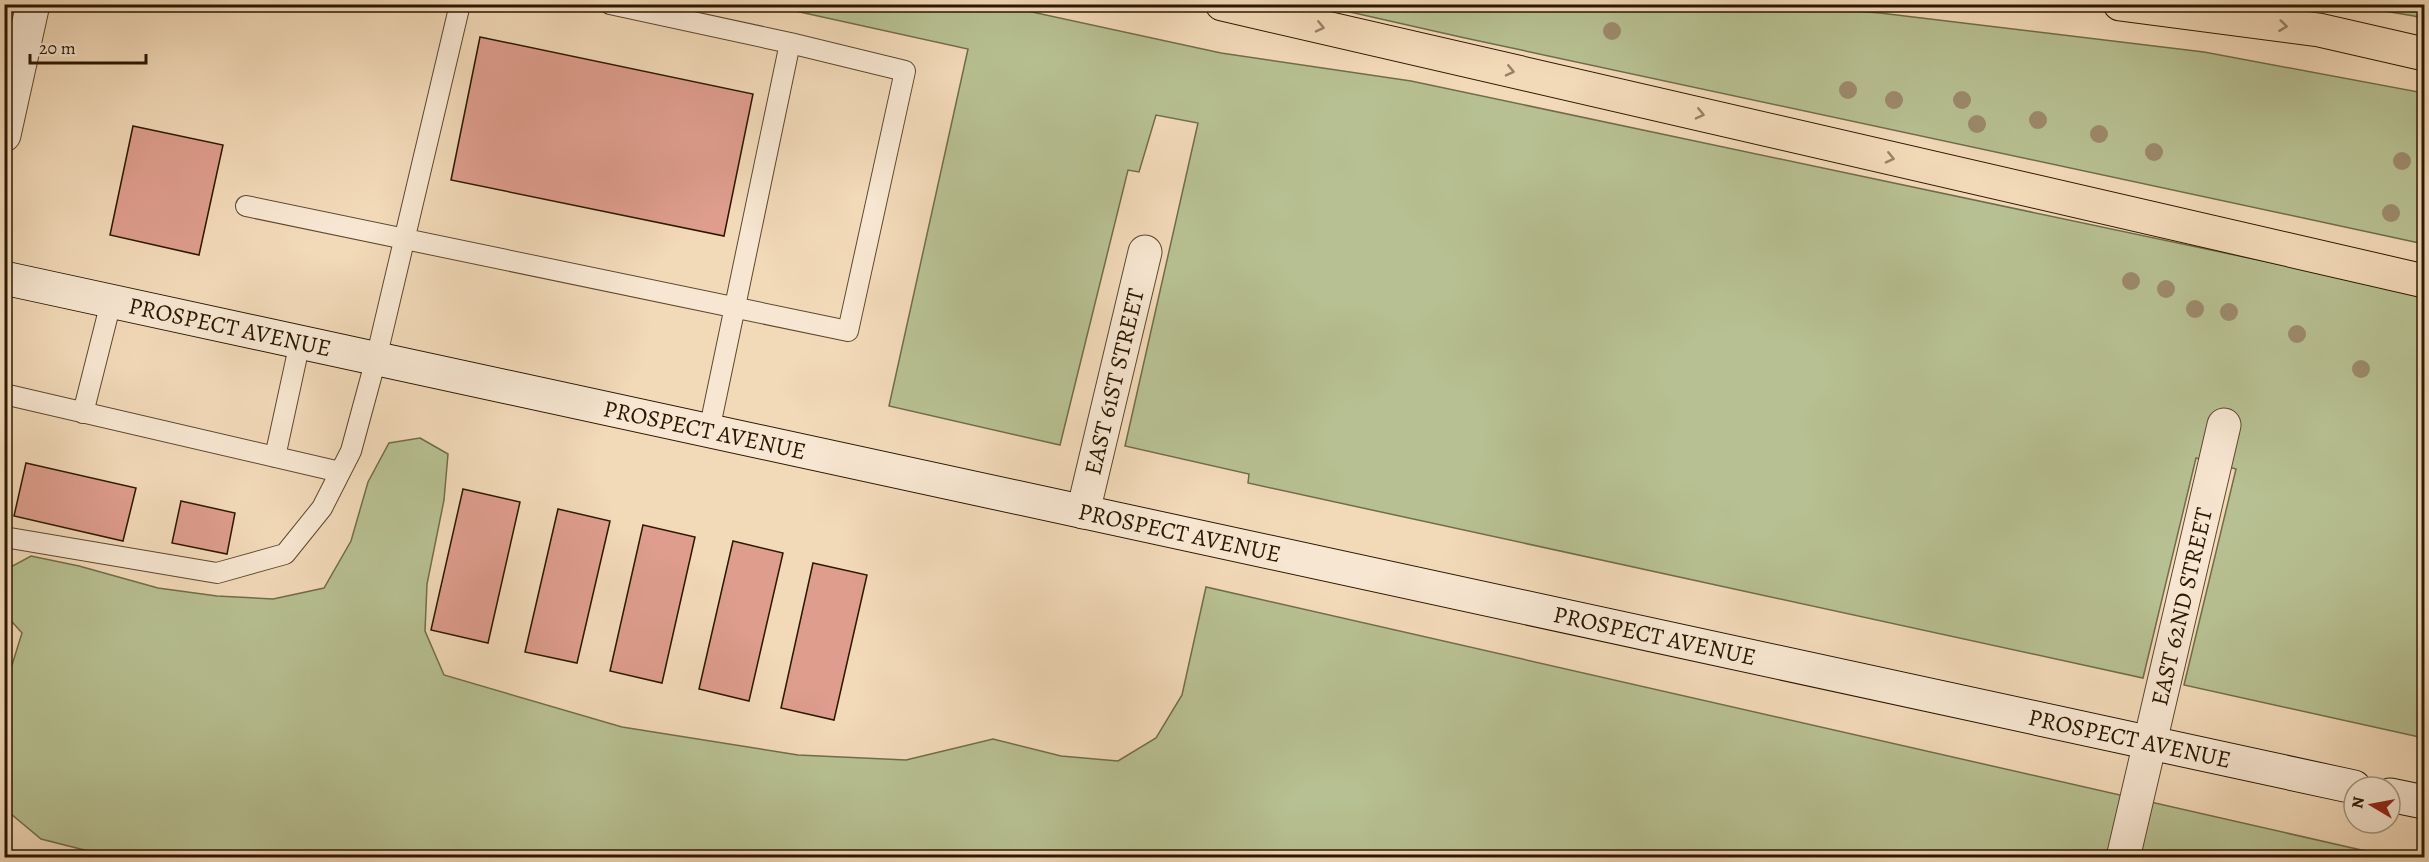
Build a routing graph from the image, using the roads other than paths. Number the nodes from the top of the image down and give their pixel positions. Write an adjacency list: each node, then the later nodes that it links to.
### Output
1 (33, 4): 8 (main road)
2 (460, 4): 10 (lane)
3 (610, 4): 6 (lane)
4 (1222, 4): 13 (highway, one-way to 13)
5 (2120, 4): 7 (highway, one-way to 7)
6 (790, 43): 15 (lane); 15 (lane)
7 (2424, 54)
8 (4, 135)
9 (246, 206): 10 (lane)
10 (405, 238): 15 (lane); 17 (lane)
11 (1145, 252): 24 (main road, EAST 61ST STREET)
12 (4, 278): 14 (main road, PROSPECT AVENUE)
13 (2424, 281)
14 (111, 302): 16 (main road, PROSPECT AVENUE); 19 (lane)
15 (735, 307): 21 (lane)
16 (300, 342): 17 (main road, PROSPECT AVENUE); 22 (lane)
17 (376, 359): 21 (main road, PROSPECT AVENUE); 23 (lane)
18 (4, 394): 19 (lane)
19 (83, 413): 22 (lane)
20 (2224, 425): 26 (main road, EAST 62ND STREET)
21 (709, 431): 24 (main road, PROSPECT AVENUE)
22 (275, 457): 23 (lane)
23 (340, 472): 25 (lane)
24 (1083, 512): 26 (main road, PROSPECT AVENUE)
25 (4, 537)
26 (2150, 743): 27 (main road, PROSPECT AVENUE); 30 (main road, EAST 62ND STREET)
27 (2342, 784)
28 (2402, 797): 29 (main road)
29 (2424, 802)
30 (2123, 858)

